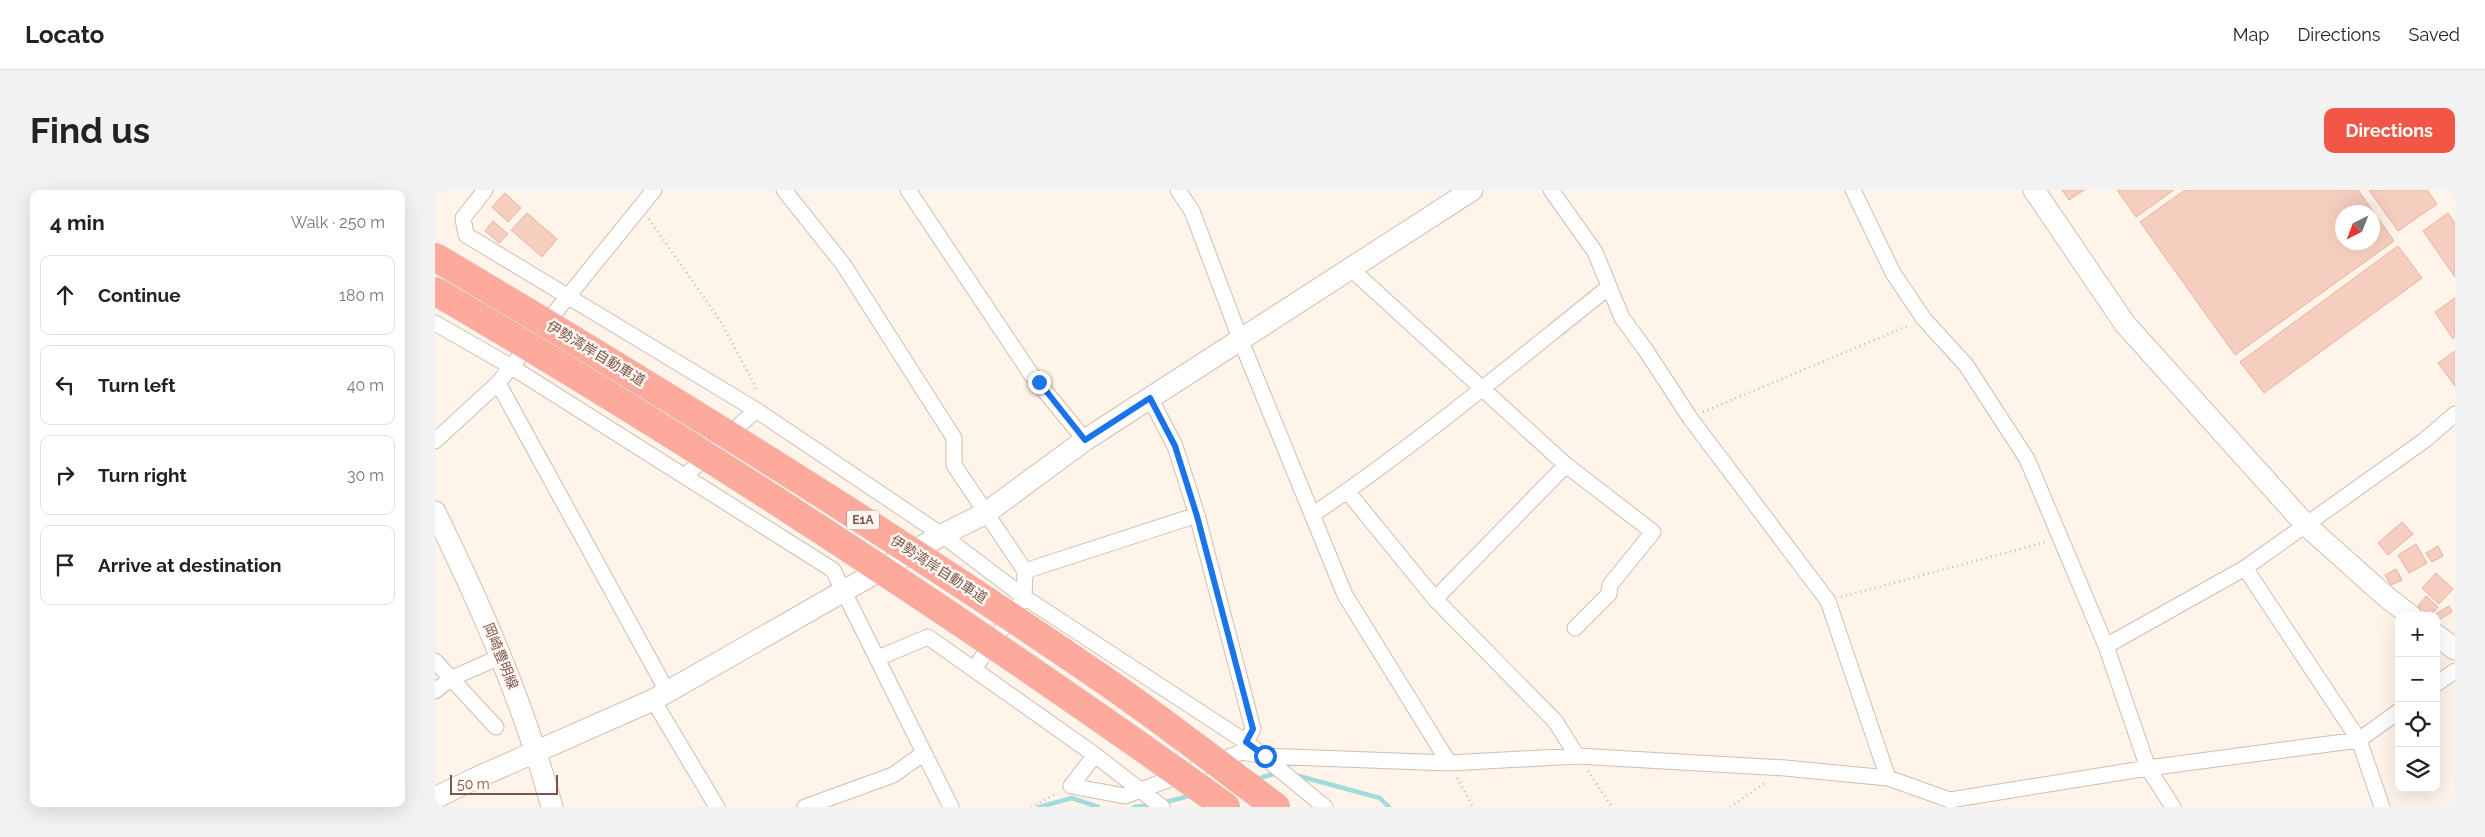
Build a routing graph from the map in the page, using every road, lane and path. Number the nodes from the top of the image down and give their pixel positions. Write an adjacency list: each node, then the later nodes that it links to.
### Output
1 (485, 190): 15 (street)
2 (654, 190): 10 (street)
3 (784, 190): 32 (street)
4 (908, 190): 26 (street)
5 (1178, 190): 18 (street)
6 (1471, 190): 12 (street)
7 (1551, 190): 13 (street)
8 (1853, 190): 16 (street)
9 (2034, 190): 35 (street)
10 (641, 208): 15 (street); 23 (path)
11 (435, 257): 81 (highway, 伊勢湾岸自動車道 / E1A, bridge)
12 (1351, 268): 18 (street); 21 (street)
13 (1609, 287): 21 (street); 25 (street)
14 (435, 291): 80 (highway, 伊勢湾岸自動車道 / E1A, bridge)
15 (569, 296): 19 (street); 23 (street)
16 (1924, 319): 25 (path); 37 (street)
17 (435, 323): 19 (street)
18 (1241, 341): 22 (street); 33 (street)
19 (510, 366): 20 (street); 29 (street)
20 (498, 383): 27 (street); 57 (street)
21 (1481, 389): 28 (street); 30 (street)
22 (1150, 398): 26 (street); 34 (street)
23 (756, 410): 29 (street); 36 (street)
24 (2455, 414): 35 (street)
25 (1691, 418): 43 (street)
26 (1085, 440): 32 (street)
27 (435, 441)
28 (1566, 465): 42 (street); 45 (street)
29 (685, 476): 40 (street)
30 (1347, 492): 33 (street); 42 (street)
31 (435, 512): 49 (street, 岡崎豊明線)
32 (986, 514): 36 (street); 39 (street)
33 (1312, 515): 67 (street)
34 (1197, 516): 39 (street); 61 (street)
35 (2306, 525): 38 (street); 44 (street)
36 (942, 535): 40 (street); 41 (street)
37 (2059, 539): 43 (path); 47 (street)
38 (2245, 568): 47 (street); 60 (street)
39 (1025, 571): 41 (street)
40 (844, 591): 50 (street); 57 (street)
41 (1025, 597): 52 (street); 61 (street)
42 (1435, 598): 66 (street)
43 (1828, 601): 70 (street)
44 (2406, 612)
45 (1575, 628)
46 (2440, 638): 48 (street)
47 (2106, 646): 69 (street)
48 (2455, 649)
49 (502, 656): 54 (street); 62 (street, 岡崎豊明線)
50 (878, 658): 52 (street); 63 (street)
51 (435, 661): 54 (street)
52 (974, 669): 64 (street)
53 (2455, 671): 55 (street)
54 (450, 680): 56 (street); 59 (street)
55 (2440, 681)
56 (435, 691)
57 (660, 696): 62 (street); 75 (street)
58 (2395, 714): 60 (street)
59 (496, 727)
60 (2359, 740): 69 (street); 87 (street)
61 (1246, 742): 65 (street)
62 (537, 751): 73 (street); 74 (street, 岡崎豊明線)
63 (924, 753): 76 (street); 77 (street)
64 (1095, 755): 71 (street); 72 (street)
65 (1265, 756): 67 (street); 72 (street); 82 (street)
66 (1577, 756): 67 (street); 68 (street); 84 (path)
67 (1449, 763): 83 (path)
68 (1785, 768): 70 (street); 85 (path)
69 (2148, 768): 70 (street); 86 (street)
70 (1888, 778)
71 (1071, 786): 72 (street); 78 (path)
72 (1140, 791): 79 (street)
73 (435, 798)
74 (552, 807)
75 (717, 807)
76 (805, 807)
77 (951, 807)
78 (1031, 807)
79 (1162, 807)
80 (1226, 807)
81 (1276, 807)
82 (1325, 807)
83 (1473, 807)
84 (1612, 807)
85 (1730, 807)
86 (2173, 807)
87 (2383, 807)

